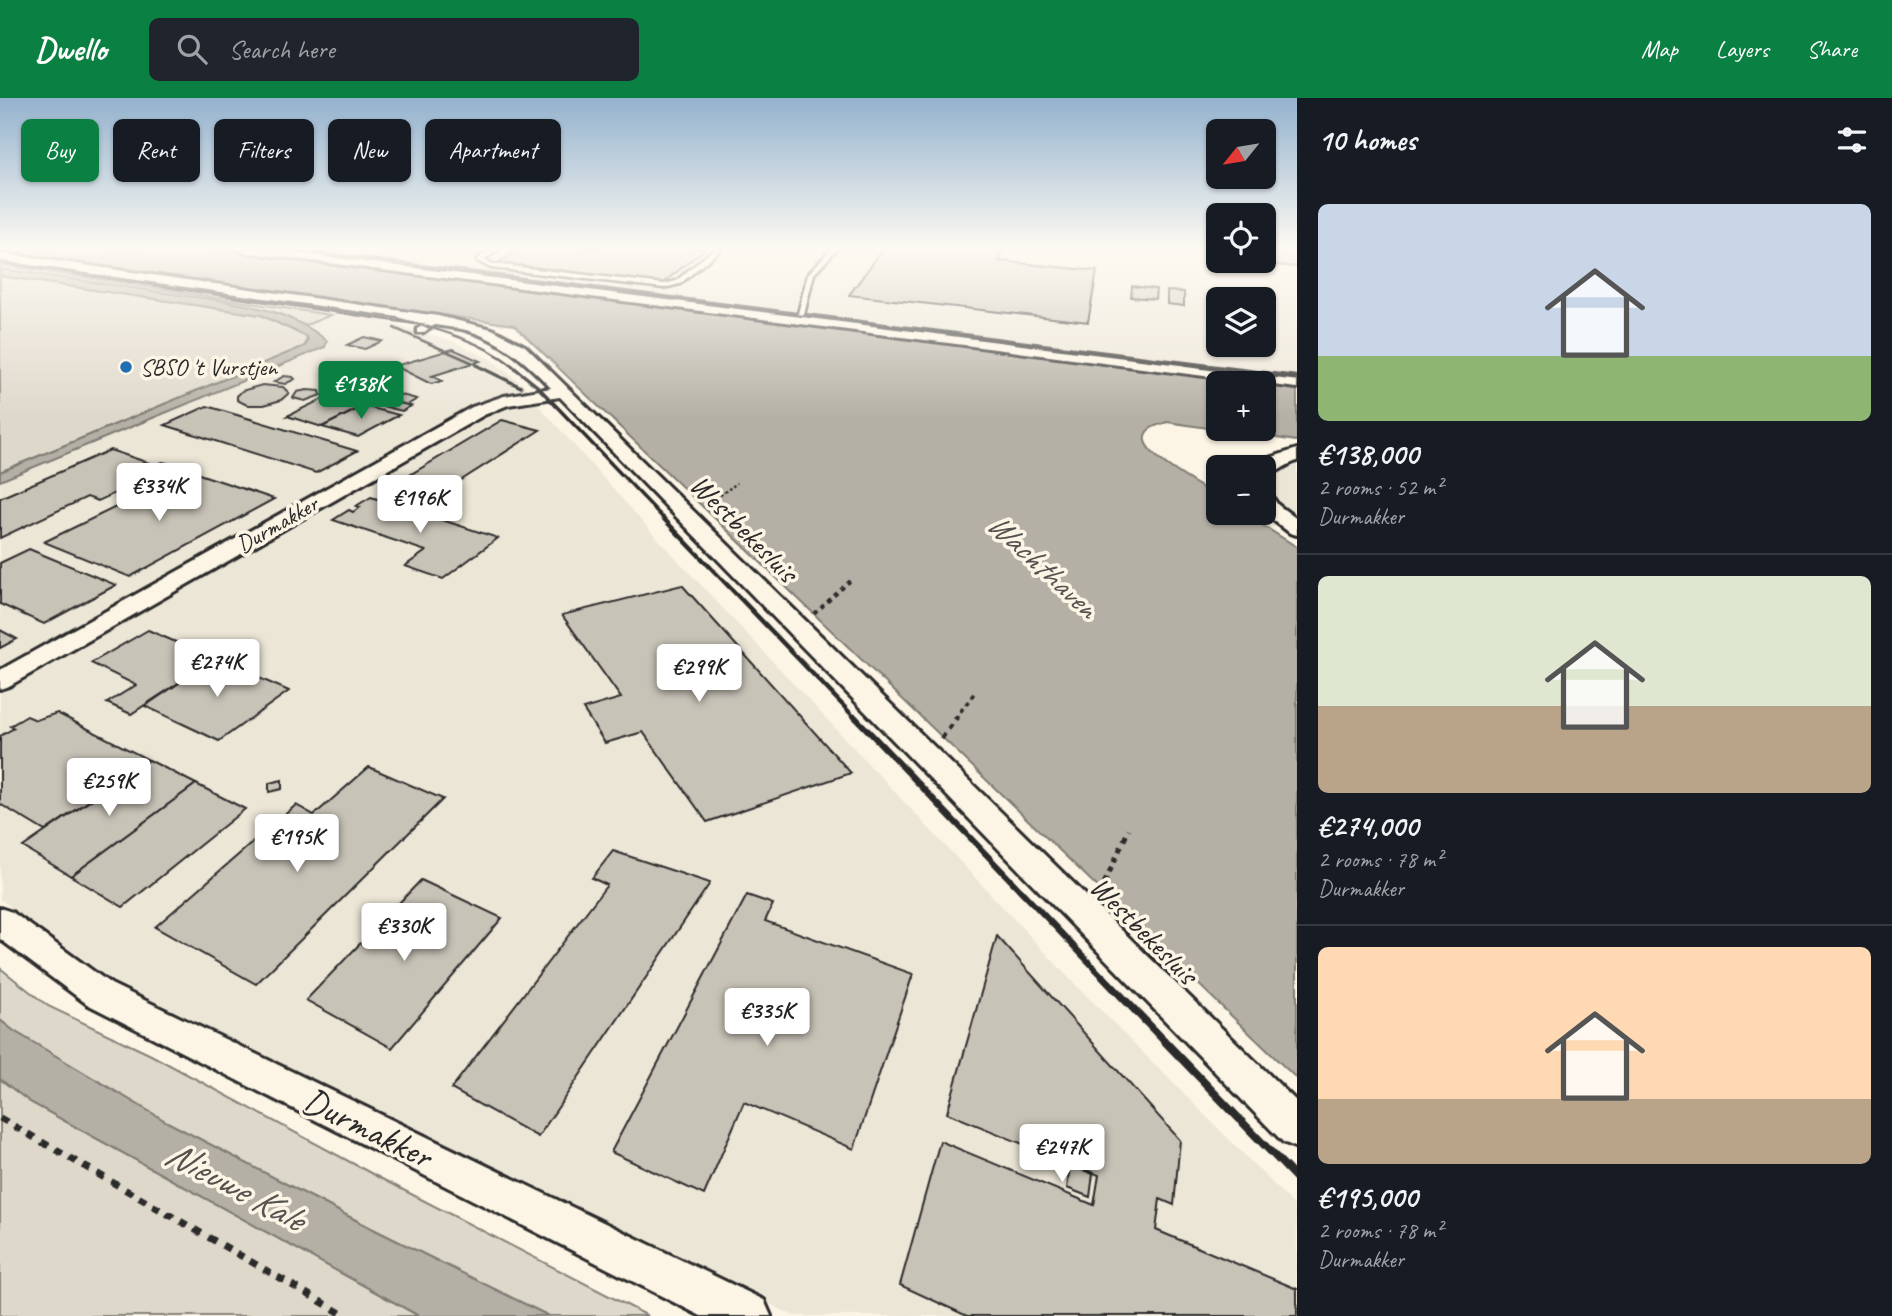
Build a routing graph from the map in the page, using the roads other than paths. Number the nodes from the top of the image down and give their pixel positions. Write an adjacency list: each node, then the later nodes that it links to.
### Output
1 (297, 305): 6 (street, Westbekesluis)
2 (688, 305): 4 (street)
3 (803, 305): 4 (lane)
4 (799, 319): 5 (street)
5 (1297, 383)
6 (563, 391): 11 (street, Durmakker); 13 (street, Westbekesluis)
7 (1297, 455): 8 (street)
8 (1276, 462)
9 (1276, 513): 10 (street)
10 (1297, 529)
11 (0, 681)
12 (0, 921): 14 (street, Durmakker)
13 (1297, 1129)
14 (748, 1316)

